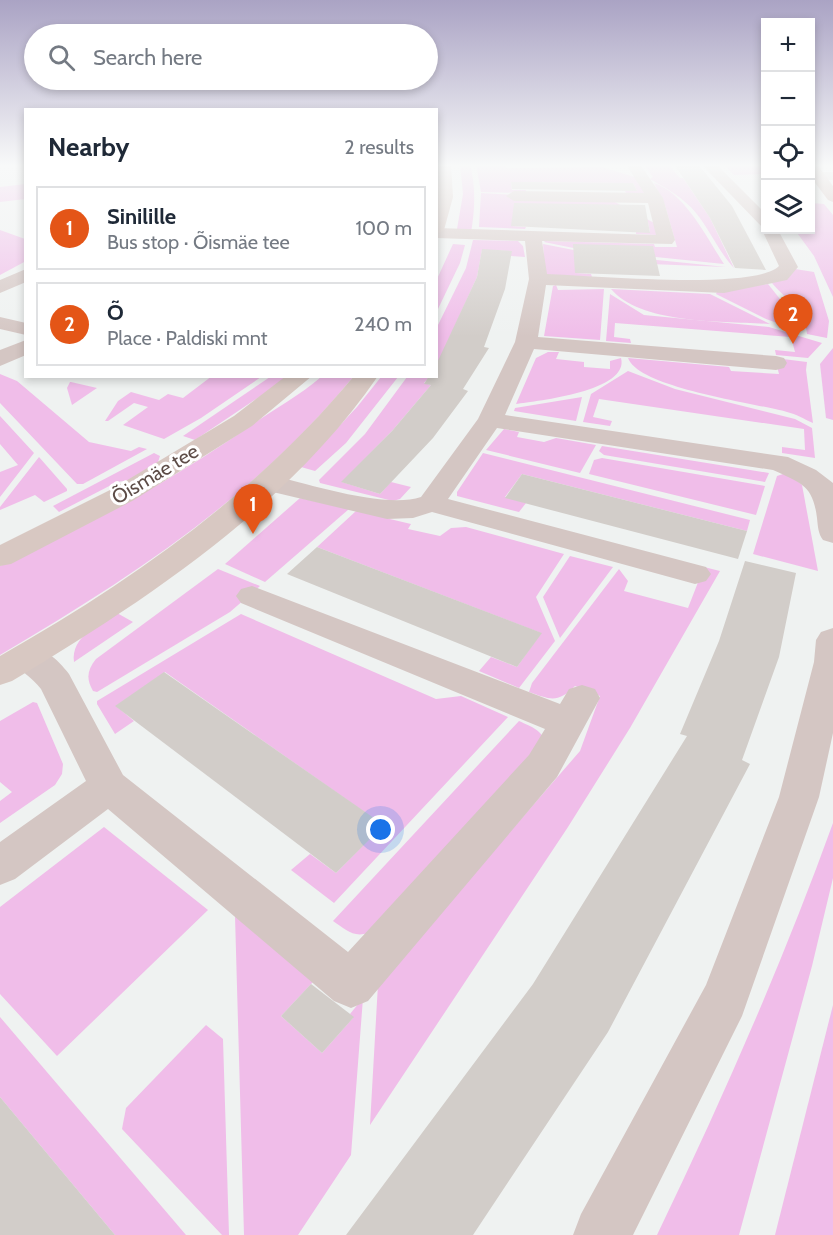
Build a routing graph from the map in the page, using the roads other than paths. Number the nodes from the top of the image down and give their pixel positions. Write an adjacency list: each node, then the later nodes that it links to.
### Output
1 (661, 222): 4 (street)
2 (438, 232): 4 (street)
3 (772, 234): 6 (street)
4 (533, 236): 6 (street)
5 (24, 275): 7 (street)
6 (538, 279): 10 (street)
7 (0, 287)
8 (0, 323): 9 (street)
9 (24, 329)
10 (526, 342): 13 (street); 16 (street)
11 (24, 347): 12 (street)
12 (0, 359)
13 (776, 363)
14 (298, 378): 20 (main road, Õismäe tee)
15 (366, 378): 17 (main road)
16 (490, 420): 18 (street); 19 (street)
17 (270, 483): 18 (street); 24 (main road)
18 (431, 503): 21 (street)
19 (833, 534)
20 (0, 557)
21 (695, 574)
22 (252, 596): 25 (street)
23 (833, 640): 27 (street)
24 (14, 664): 25 (street)
25 (110, 786): 26 (street)
26 (0, 866)
27 (602, 1235)

